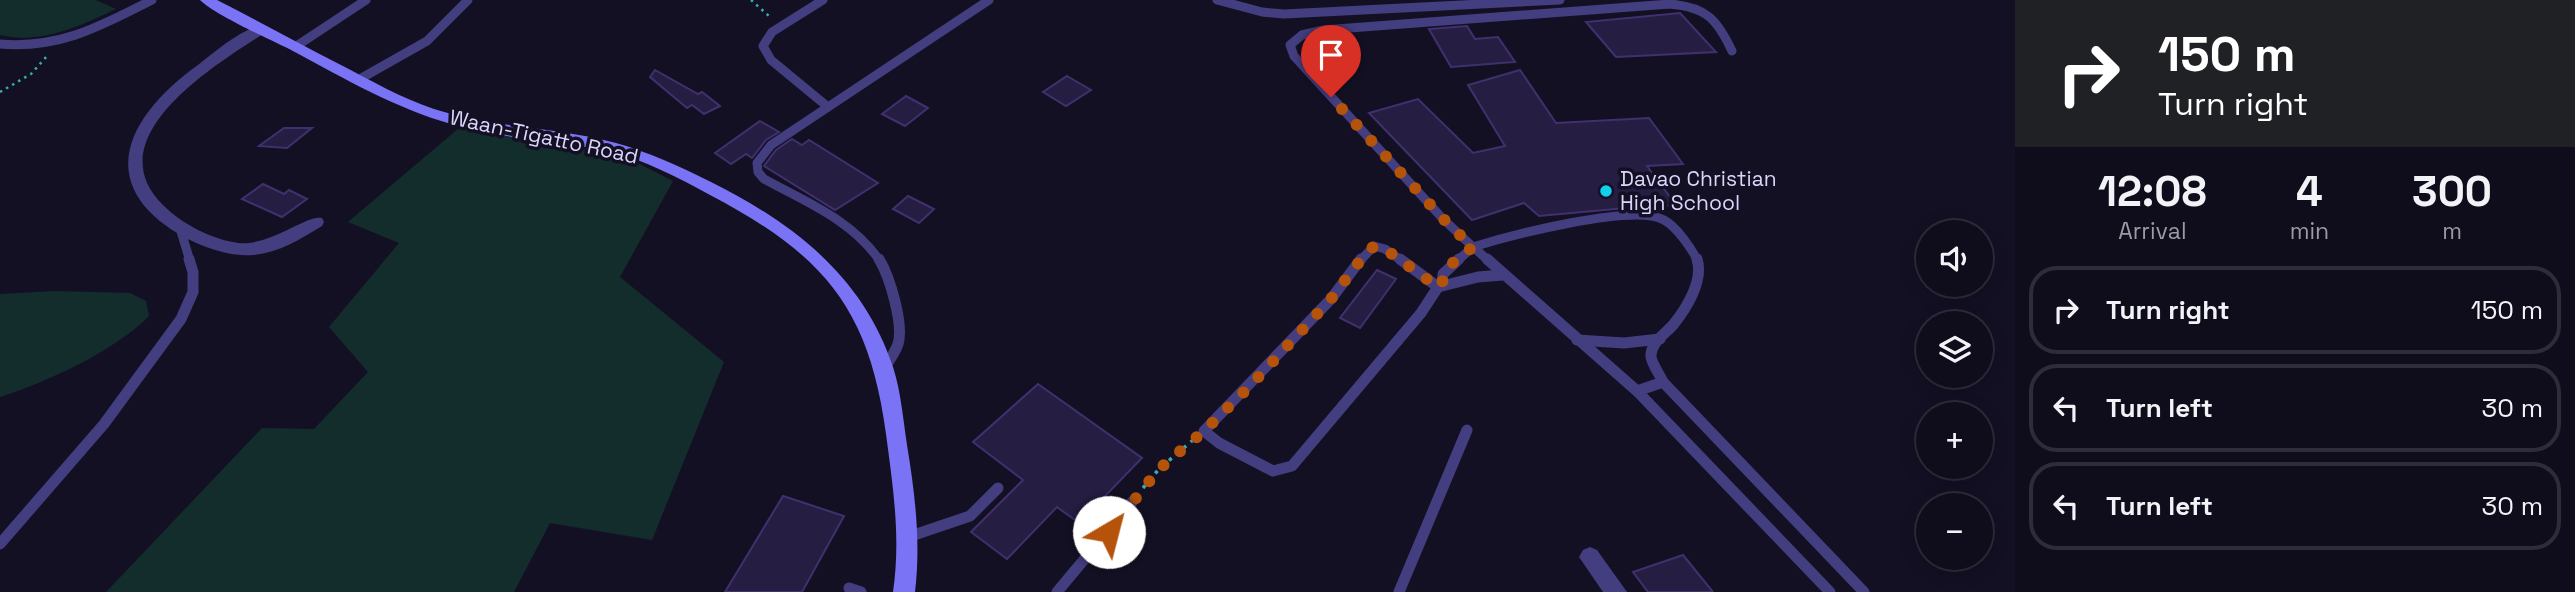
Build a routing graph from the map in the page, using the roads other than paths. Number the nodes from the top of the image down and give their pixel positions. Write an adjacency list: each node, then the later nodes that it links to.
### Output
1 (152, 0): 10 (lane)
2 (207, 0): 9 (street, Waan-Tigatto Road)
3 (366, 0): 11 (lane)
4 (468, 0): 13 (lane)
5 (823, 0): 14 (lane)
6 (989, 0): 14 (lane)
7 (1217, 0): 8 (lane)
8 (1560, 0)
9 (261, 29): 11 (street, Waan-Tigatto Road); 16 (street)
10 (0, 44)
11 (295, 47): 13 (street, Waan-Tigatto Road)
12 (1732, 51): 17 (lane)
13 (358, 80): 22 (street, Waan-Tigatto Road)
14 (828, 107): 22 (lane)
15 (316, 222): 16 (street)
16 (180, 228): 29 (lane)
17 (1473, 247): 18 (lane); 19 (lane); 20 (lane)
18 (1503, 275): 19 (lane); 21 (lane)
19 (1440, 286): 19 (lane)
20 (1660, 339): 21 (lane); 23 (lane)
21 (1577, 340): 24 (lane)
22 (884, 368): 28 (street, Waan-Tigatto Road)
23 (1663, 382): 24 (lane); 36 (lane)
24 (1637, 391): 35 (lane)
25 (1467, 430): 33 (lane)
26 (998, 488): 28 (lane)
27 (1133, 501): 32 (lane)
28 (908, 537): 31 (street, Waan-Tigatto Road)
29 (0, 544)
30 (1590, 557): 34 (street)
31 (904, 592)
32 (1057, 592)
33 (1399, 592)
34 (1616, 592)
35 (1829, 592)
36 (1864, 592)

